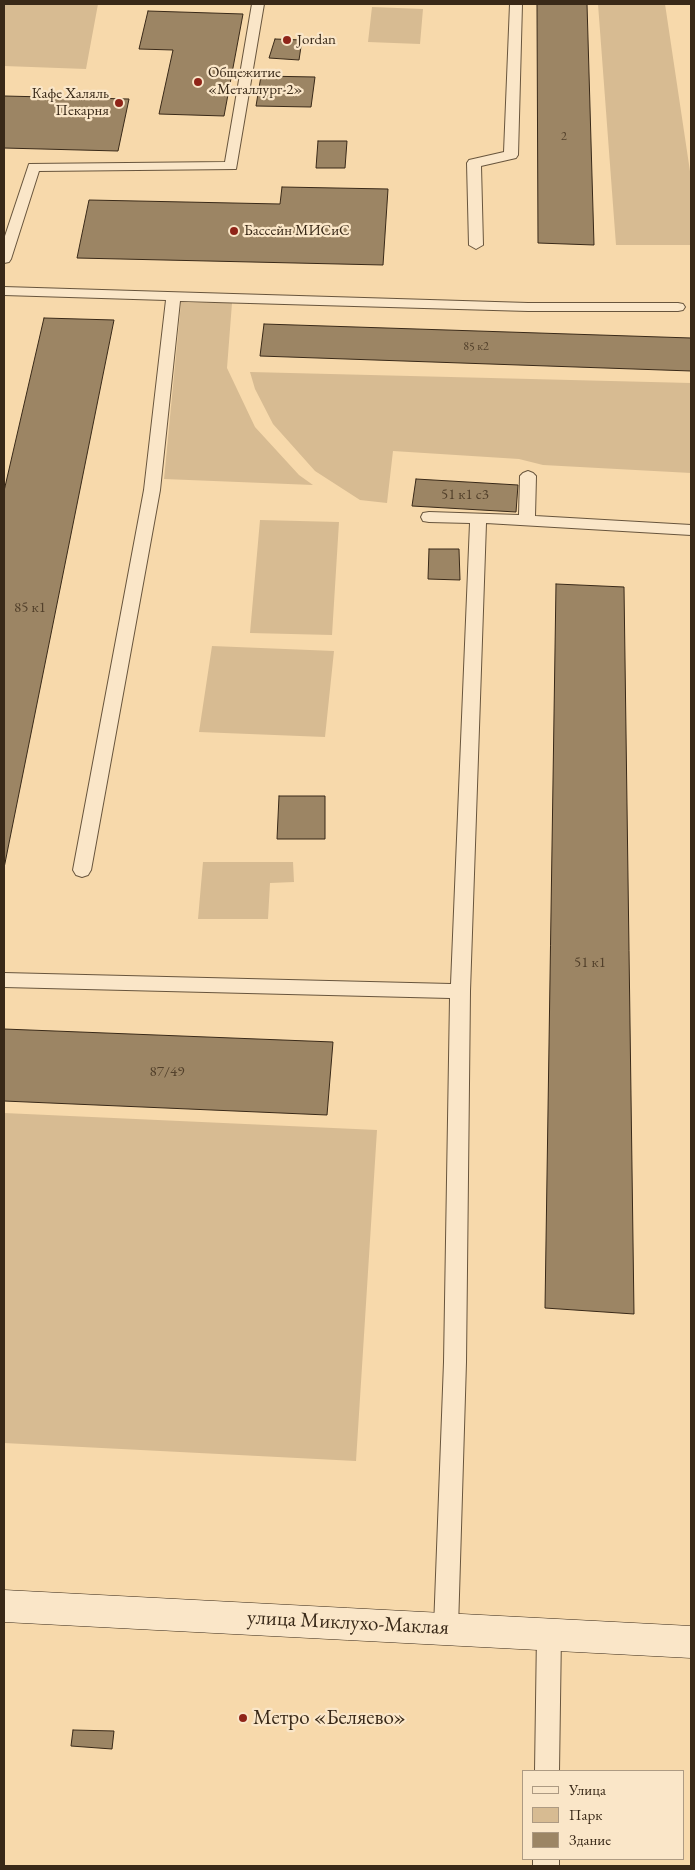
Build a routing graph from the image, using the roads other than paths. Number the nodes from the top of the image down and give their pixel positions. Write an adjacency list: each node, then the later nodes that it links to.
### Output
1 (258, 4): 4 (lane)
2 (516, 4): 3 (lane)
3 (476, 245)
4 (4, 259)
5 (4, 291): 6 (lane)
6 (173, 297): 7 (lane); 13 (lane)
7 (678, 307)
8 (528, 476): 11 (lane)
9 (429, 517): 10 (lane)
10 (478, 518): 11 (lane); 15 (lane)
11 (526, 521): 12 (lane)
12 (691, 530)
13 (82, 870)
14 (4, 980): 15 (lane)
15 (460, 991): 17 (lane)
16 (4, 1606): 17 (main road, улица Миклухо-Маклая)
17 (446, 1628): 18 (main road, улица Миклухо-Маклая)
18 (549, 1633): 19 (main road, улица Миклухо-Маклая); 20 (lane)
19 (691, 1642)
20 (547, 1770)

